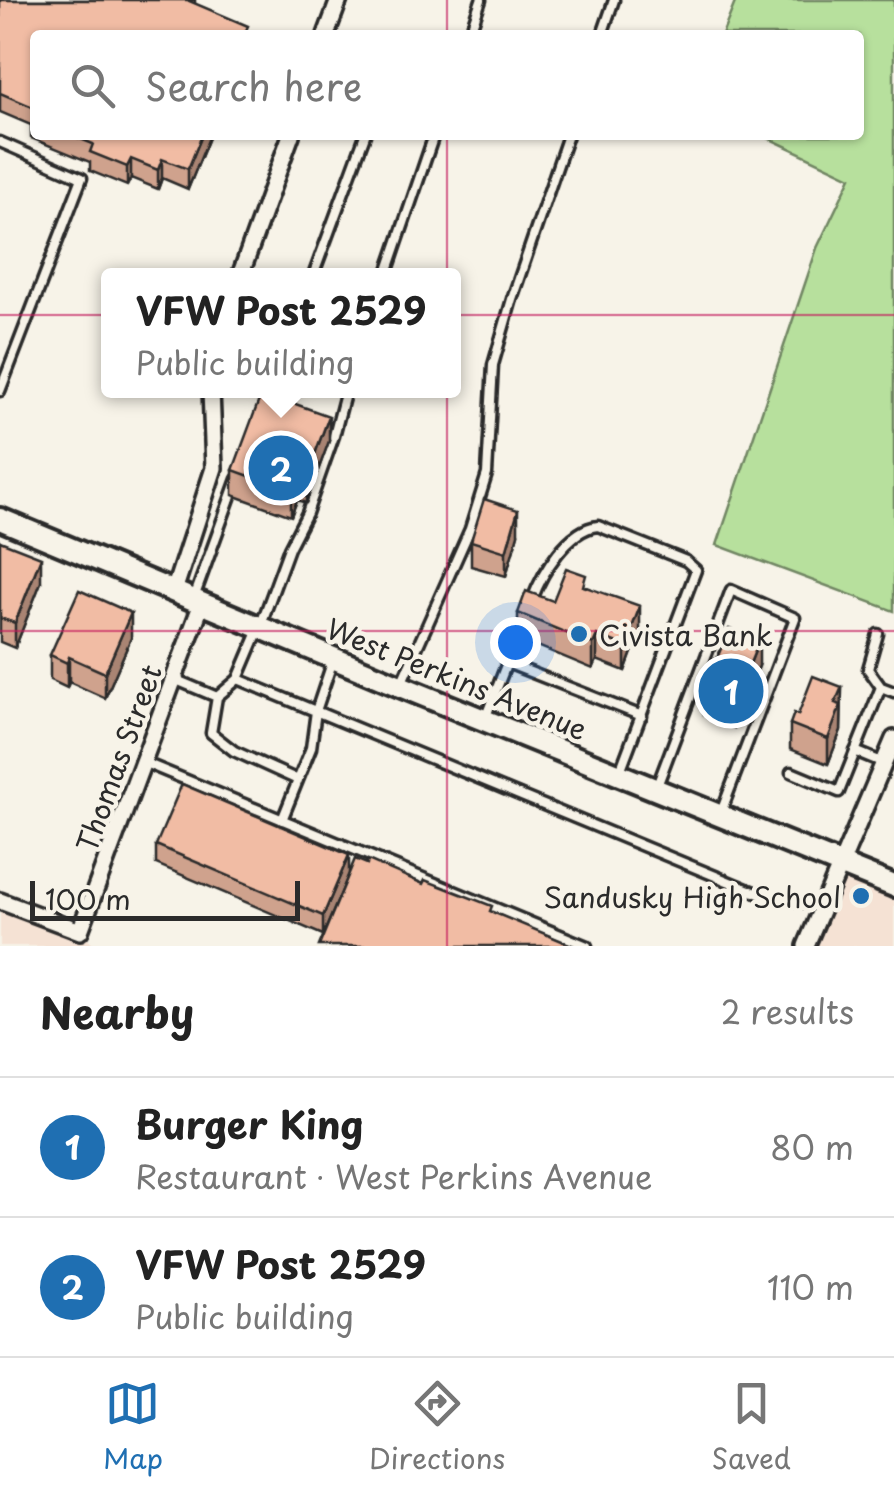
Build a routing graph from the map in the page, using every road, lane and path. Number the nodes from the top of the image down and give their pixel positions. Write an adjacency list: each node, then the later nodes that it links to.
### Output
1 (339, 0): 4 (street)
2 (481, 0): 5 (lane)
3 (614, 0): 6 (lane)
4 (328, 30)
5 (471, 30)
6 (604, 30)
7 (288, 140): 12 (street)
8 (362, 140): 13 (lane)
9 (432, 140): 14 (lane)
10 (566, 140): 27 (lane)
11 (0, 142): 15 (lane)
12 (243, 268)
13 (315, 268)
14 (389, 268)
15 (0, 391)
16 (211, 398): 20 (street, Thomas Street)
17 (344, 398): 21 (lane)
18 (242, 467): 20 (lane)
19 (0, 519): 20 (main road, West Perkins Avenue)
20 (190, 598): 21 (main road, West Perkins Avenue); 25 (street, Thomas Street)
21 (260, 627): 23 (main road, West Perkins Avenue); 26 (lane)
22 (878, 634): 28 (lane)
23 (334, 658): 27 (main road, West Perkins Avenue); 31 (lane)
24 (507, 662): 32 (lane); 32 (lane); 33 (lane)
25 (174, 679): 30 (lane); 36 (street, Thomas Street)
26 (238, 679): 30 (lane); 31 (lane)
27 (400, 686): 33 (main road, West Perkins Avenue)
28 (881, 687): 29 (lane); 35 (lane)
29 (894, 692)
30 (217, 697): 40 (lane)
31 (316, 710): 40 (lane); 47 (lane)
32 (642, 716): 39 (lane)
33 (484, 720): 39 (main road, West Perkins Avenue)
34 (894, 739): 37 (street)
35 (855, 751): 37 (lane); 38 (lane)
36 (144, 762): 43 (lane); 46 (street, Thomas Street)
37 (884, 763): 44 (street)
38 (791, 772)
39 (619, 774): 41 (main road, West Perkins Avenue)
40 (298, 780): 43 (lane)
41 (656, 789): 42 (main road, West Perkins Avenue); 42 (lane)
42 (720, 815): 44 (main road, West Perkins Avenue)
43 (282, 820): 48 (lane)
44 (842, 864): 45 (main road, West Perkins Avenue); 47 (street)
45 (894, 886)
46 (0, 901)
47 (823, 907): 49 (street)
48 (587, 946)
49 (806, 946)

